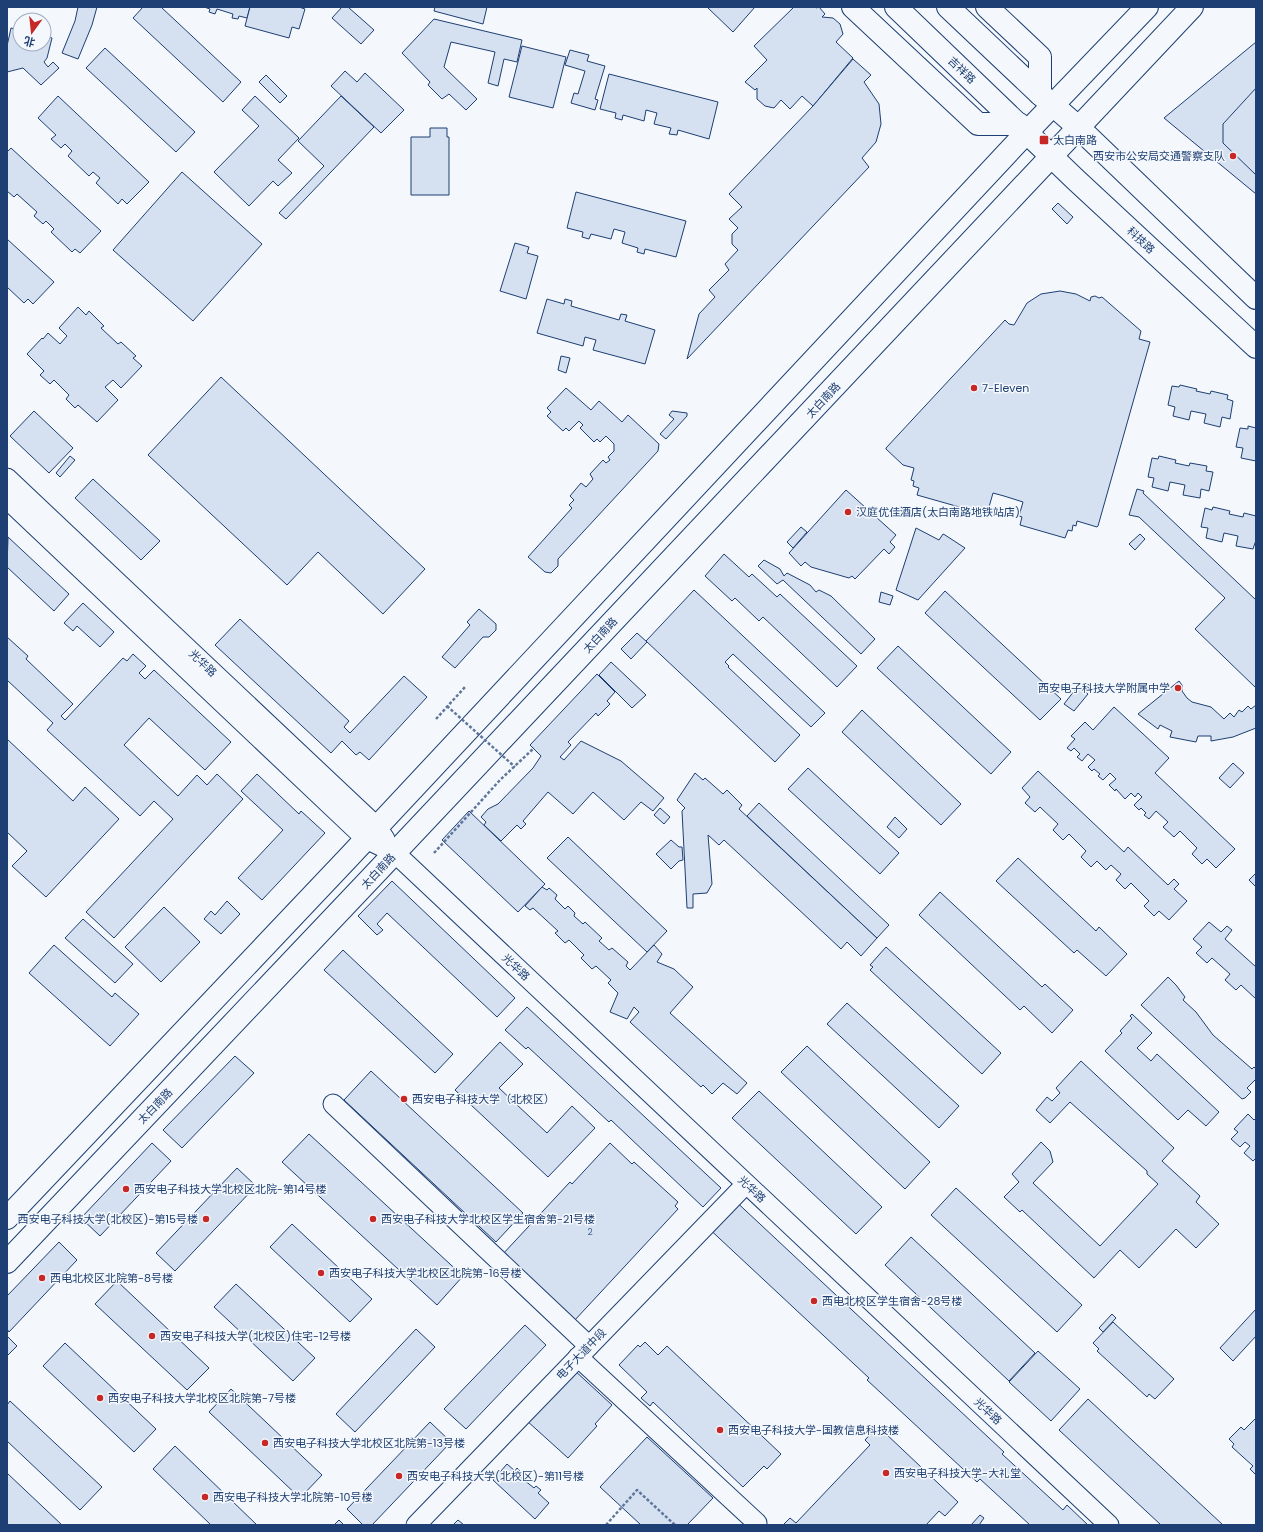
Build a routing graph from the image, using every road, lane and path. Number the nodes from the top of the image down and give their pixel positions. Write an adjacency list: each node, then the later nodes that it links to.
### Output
1 (853, 7): 9 (main road)
2 (896, 7): 9 (main road, 吉祥路)
3 (948, 7): 7 (main road)
4 (987, 7): 7 (main road)
5 (1147, 7): 7 (main road)
6 (1192, 7): 8 (main road, 太白南路)
7 (1047, 100): 8 (main road); 9 (main road)
8 (1078, 127): 10 (main road, 太白南路); 11 (main road)
9 (1023, 128): 10 (main road, 科技路); 20 (main road)
10 (1052, 157): 12 (main road, 科技路); 21 (main road, 太白南路)
11 (1256, 298)
12 (1256, 347)
13 (7, 478): 20 (street, 光华路)
14 (7, 499): 20 (street, 光华路)
15 (465, 687): 16 (path)
16 (447, 706): 17 (path); 19 (path, bridge)
17 (436, 718)
18 (534, 748): 19 (path)
19 (514, 767): 22 (path)
20 (371, 833): 21 (street, 光华路); 25 (main road)
21 (395, 853): 24 (street, 光华路); 26 (main road, 太白南路)
22 (434, 853)
23 (333, 1104): 27 (street)
24 (746, 1184): 27 (street, 电子大道中段); 32 (street, 光华路)
25 (7, 1218)
26 (7, 1262)
27 (583, 1352): 28 (street); 29 (street, 电子大道中段)
28 (757, 1523)
29 (416, 1525)
30 (606, 1525): 31 (path)
31 (675, 1525)
32 (1109, 1525)

